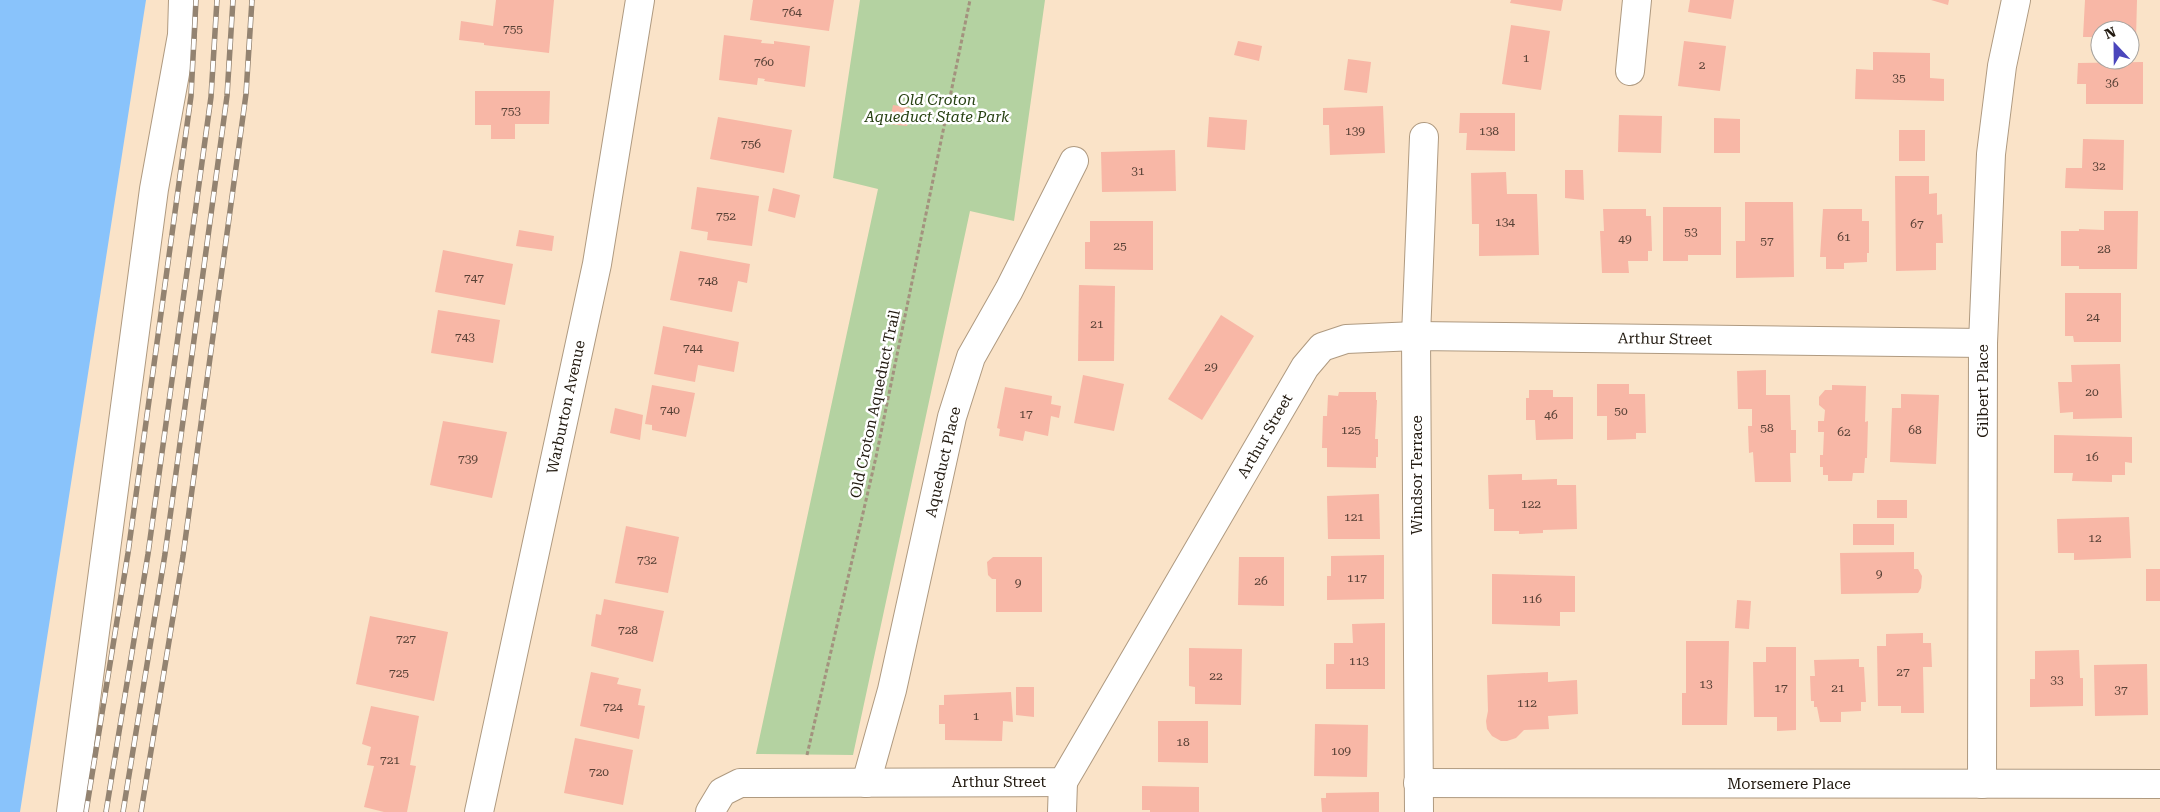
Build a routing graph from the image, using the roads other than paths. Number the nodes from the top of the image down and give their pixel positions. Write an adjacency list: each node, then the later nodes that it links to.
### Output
1 (183, 0): 15 (street)
2 (640, 0): 16 (street, Warburton Avenue)
3 (1638, 0): 5 (street)
4 (2016, 0): 9 (street, Gilbert Place)
5 (1630, 71)
6 (1424, 137): 8 (street, Windsor Terrace)
7 (1074, 161): 11 (street, Aqueduct Place)
8 (1416, 336): 9 (street, Arthur Street); 10 (street, Arthur Street); 12 (street, Windsor Terrace)
9 (1983, 344): 13 (street, Gilbert Place)
10 (1063, 782): 11 (street, Arthur Street); 18 (street)
11 (866, 783): 17 (street, Arthur Street)
12 (1418, 783): 13 (street, Morsemere Place); 19 (street, Windsor Terrace)
13 (1982, 784): 14 (street, Morsemere Place)
14 (2160, 784)
15 (71, 812)
16 (479, 812)
17 (710, 812)
18 (1062, 812)
19 (1419, 812)

